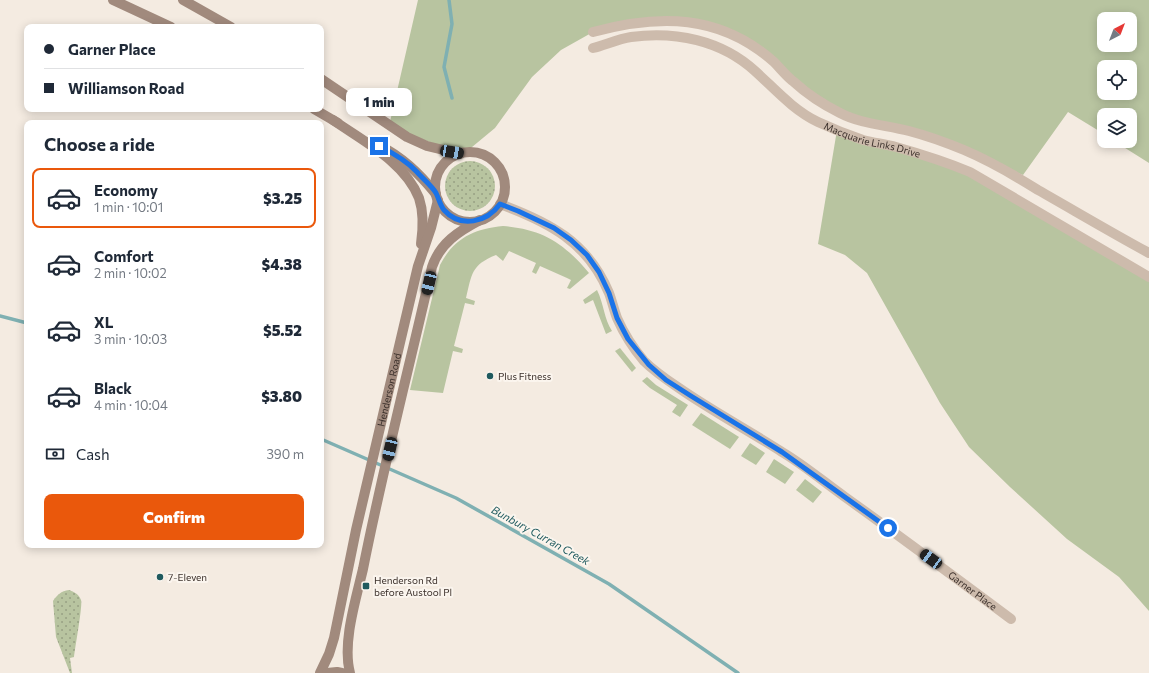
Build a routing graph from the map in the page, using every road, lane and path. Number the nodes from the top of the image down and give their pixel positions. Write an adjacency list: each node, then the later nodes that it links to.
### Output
1 (113, 0): 3 (main road)
2 (183, 0): 4 (main road)
3 (165, 24)
4 (226, 24)
5 (593, 32): 14 (street, Macquarie Links Drive)
6 (593, 48): 16 (street, Macquarie Links Drive)
7 (324, 81): 10 (main road)
8 (319, 112): 9 (main road)
9 (333, 120): 11 (main road); 15 (main road)
10 (460, 154): 11 (main road); 12 (main road)
11 (437, 197): 13 (main road); 15 (main road, Henderson Road)
12 (500, 204): 13 (main road); 17 (street, Garner Place)
13 (480, 220): 21 (main road, Henderson Road)
14 (1149, 253)
15 (418, 266): 18 (main road, Henderson Road)
16 (1149, 277)
17 (1011, 619)
18 (320, 673)
19 (327, 673): 20 (main road)
20 (342, 673)
21 (350, 673)

